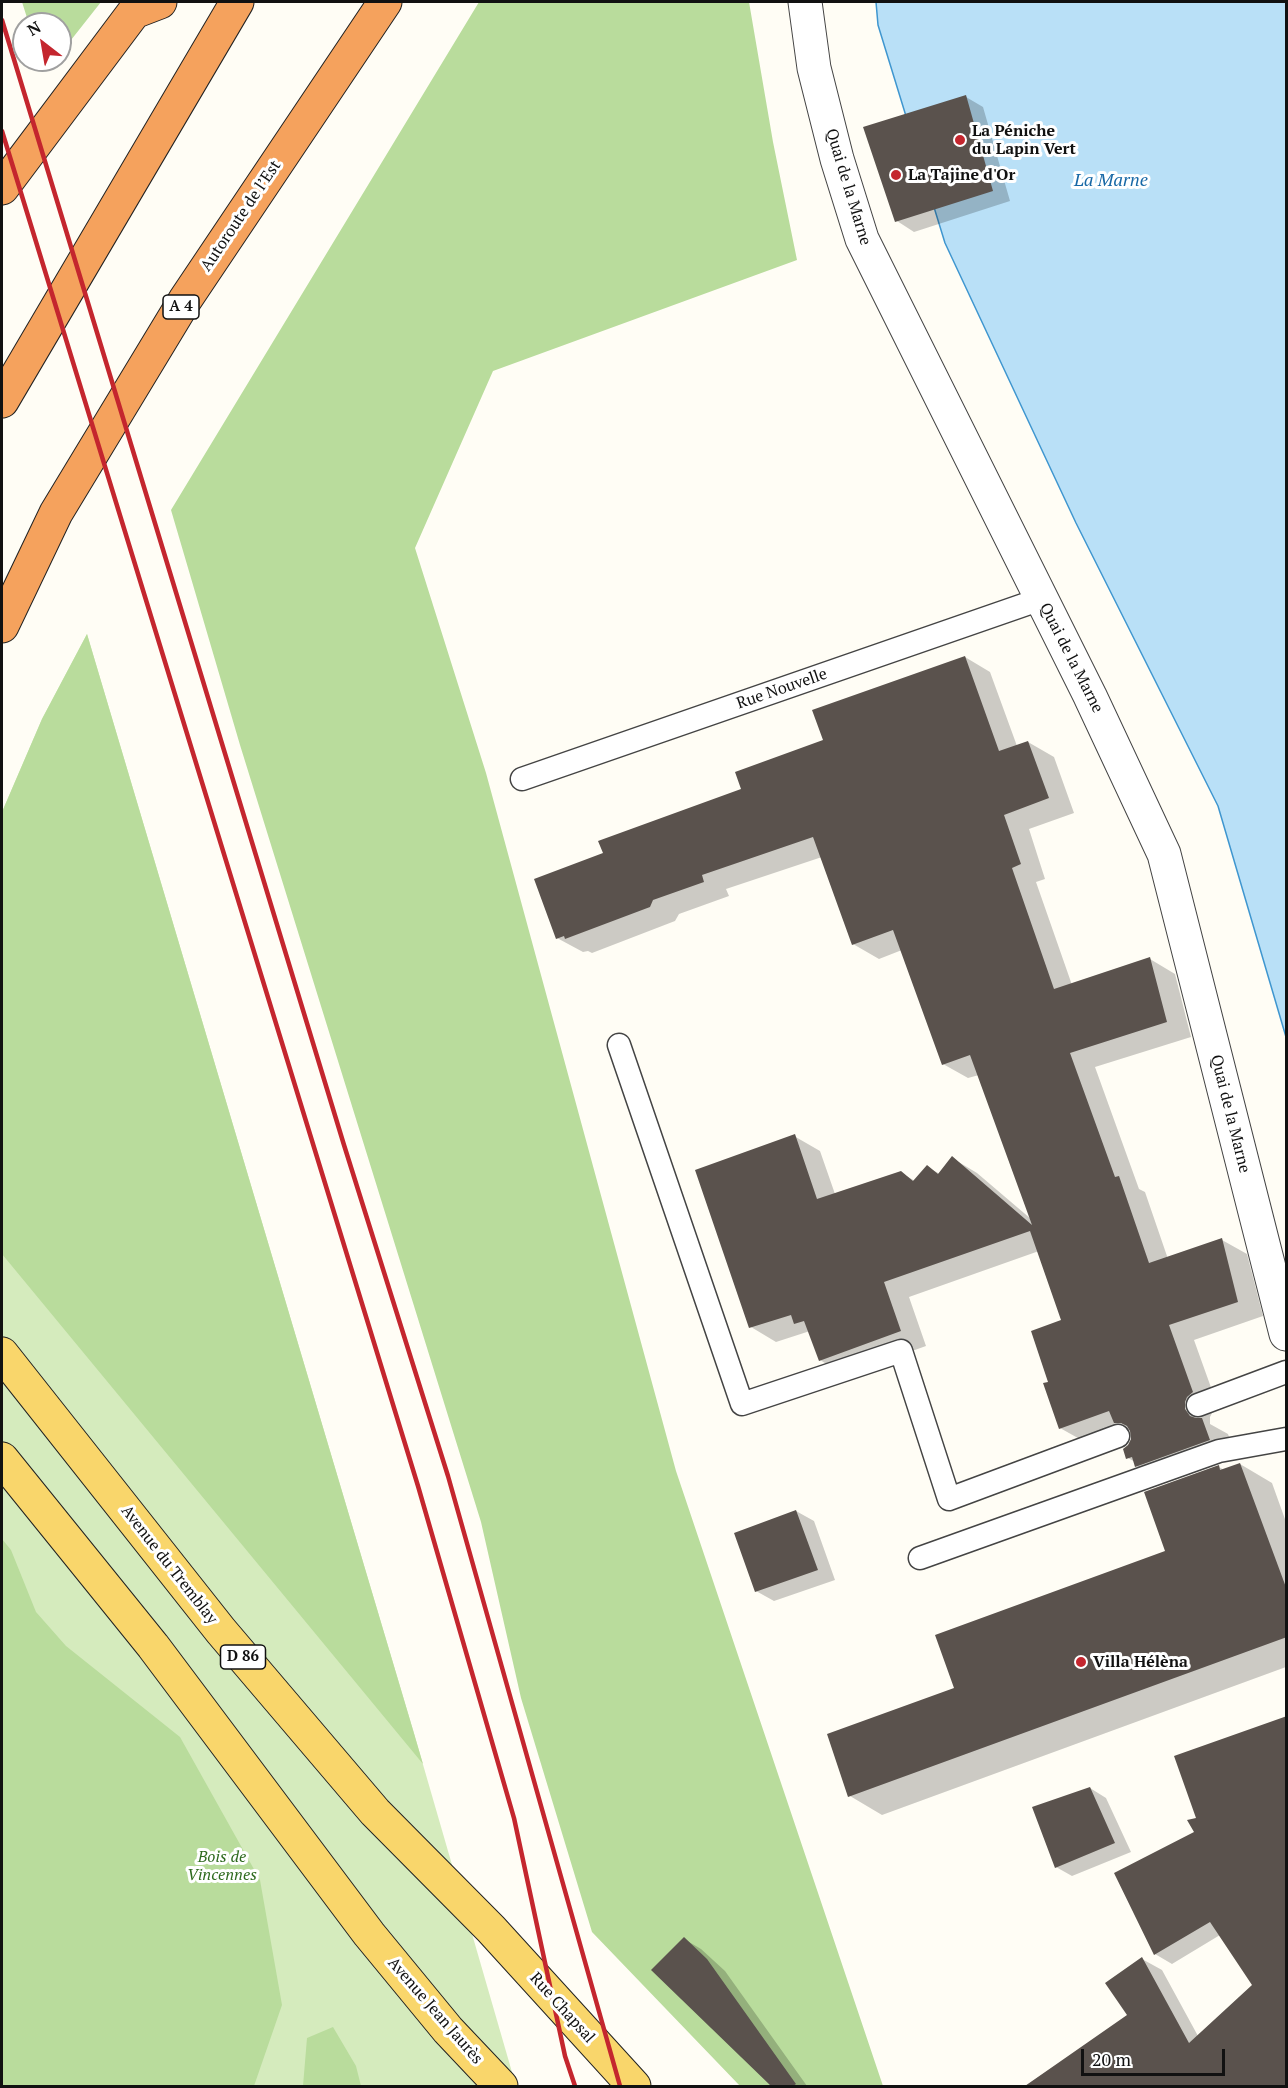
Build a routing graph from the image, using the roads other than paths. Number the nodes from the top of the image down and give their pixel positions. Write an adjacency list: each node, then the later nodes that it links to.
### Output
1 (160, 2): 5 (highway)
2 (237, 2): 6 (highway)
3 (385, 2): 8 (highway, Autoroute de l’Est / A 4)
4 (805, 2): 7 (street, Quai de la Marne)
5 (2, 188)
6 (2, 401)
7 (1041, 599): 9 (lane, Rue Nouvelle); 11 (street, Quai de la Marne)
8 (2, 626)
9 (522, 779)
10 (619, 1045): 15 (lane)
11 (1287, 1334)
12 (8, 1361): 19 (main road, Avenue du Tremblay / D 86)
13 (1287, 1372): 14 (lane)
14 (1198, 1405)
15 (1118, 1436)
16 (1287, 1439): 18 (lane)
17 (2, 1459): 20 (main road, Avenue Jean Jaurès)
18 (920, 1558)
19 (491, 1929): 21 (main road, Rue Chapsal / D 86)
20 (501, 2086)
21 (634, 2086)

